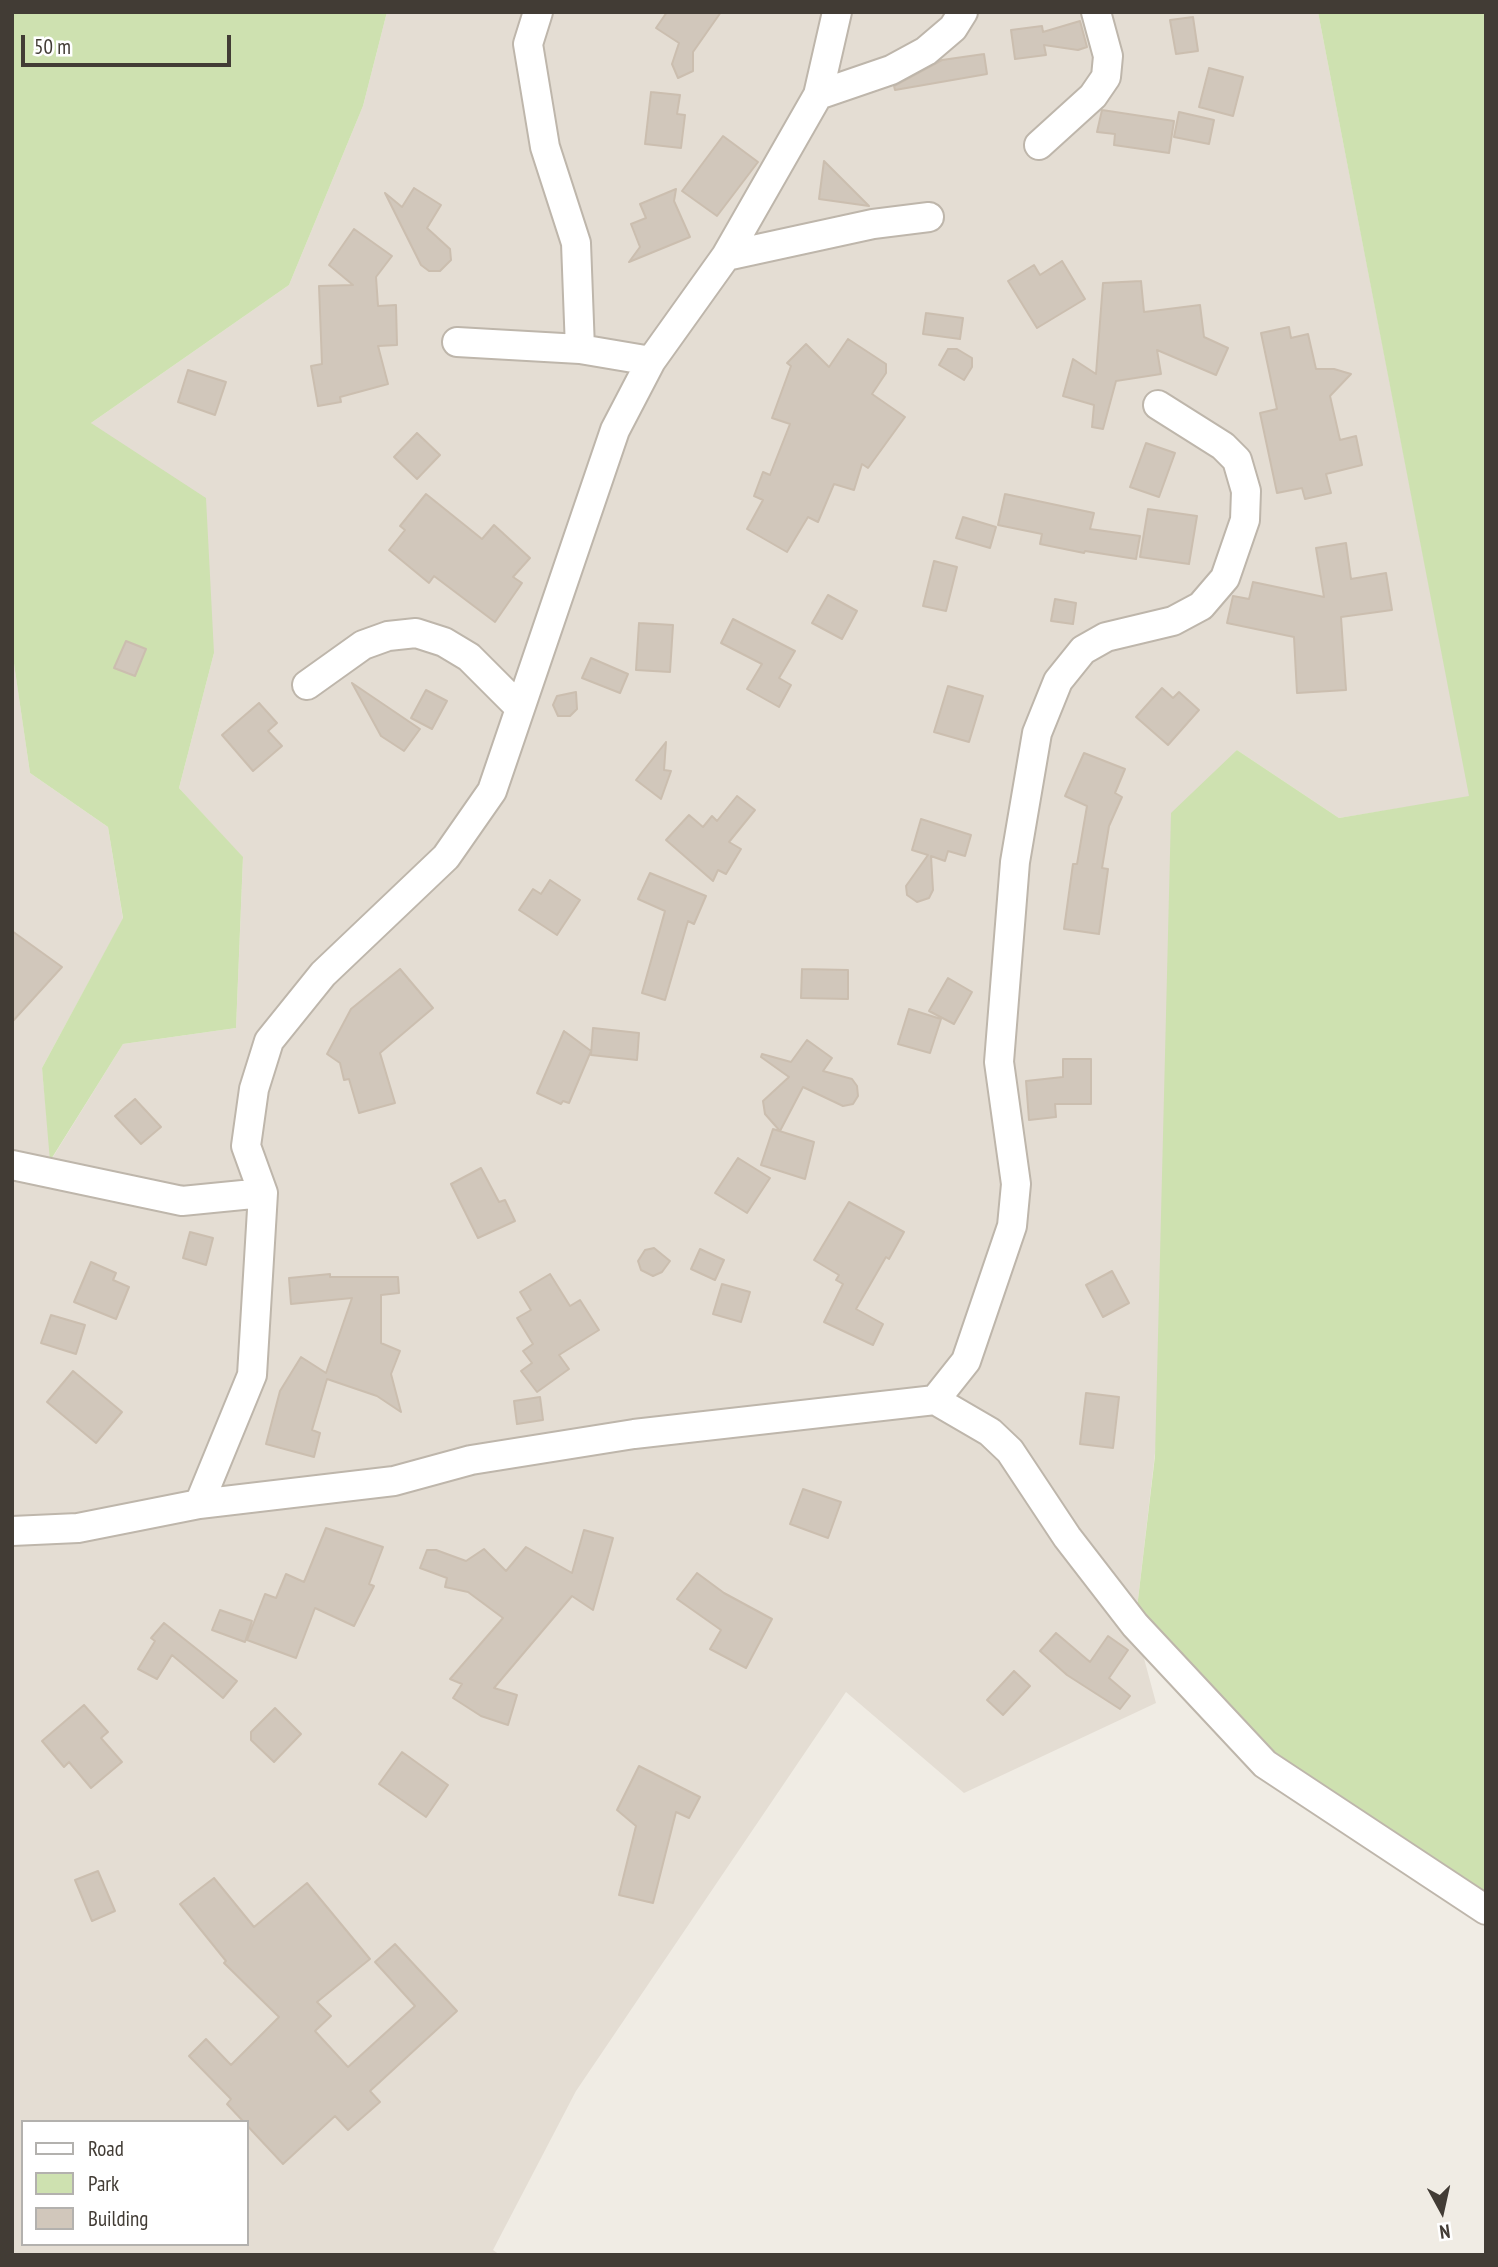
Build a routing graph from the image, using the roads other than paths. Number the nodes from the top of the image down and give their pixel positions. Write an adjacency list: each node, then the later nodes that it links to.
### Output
1 (538, 12): 10 (street)
2 (837, 12): 5 (street)
3 (963, 12): 5 (street)
4 (1096, 12): 6 (street)
5 (818, 95): 8 (street)
6 (1039, 145)
7 (929, 217): 8 (street)
8 (726, 256): 11 (street)
9 (457, 342): 10 (street)
10 (580, 349): 11 (street)
11 (651, 360): 14 (street)
12 (1158, 405): 17 (street)
13 (306, 685): 14 (street)
14 (520, 709): 16 (street)
15 (12, 1165): 16 (street)
16 (263, 1193): 18 (street)
17 (935, 1400): 18 (street); 20 (street)
18 (199, 1504): 19 (street)
19 (12, 1531)
20 (1486, 1910)

